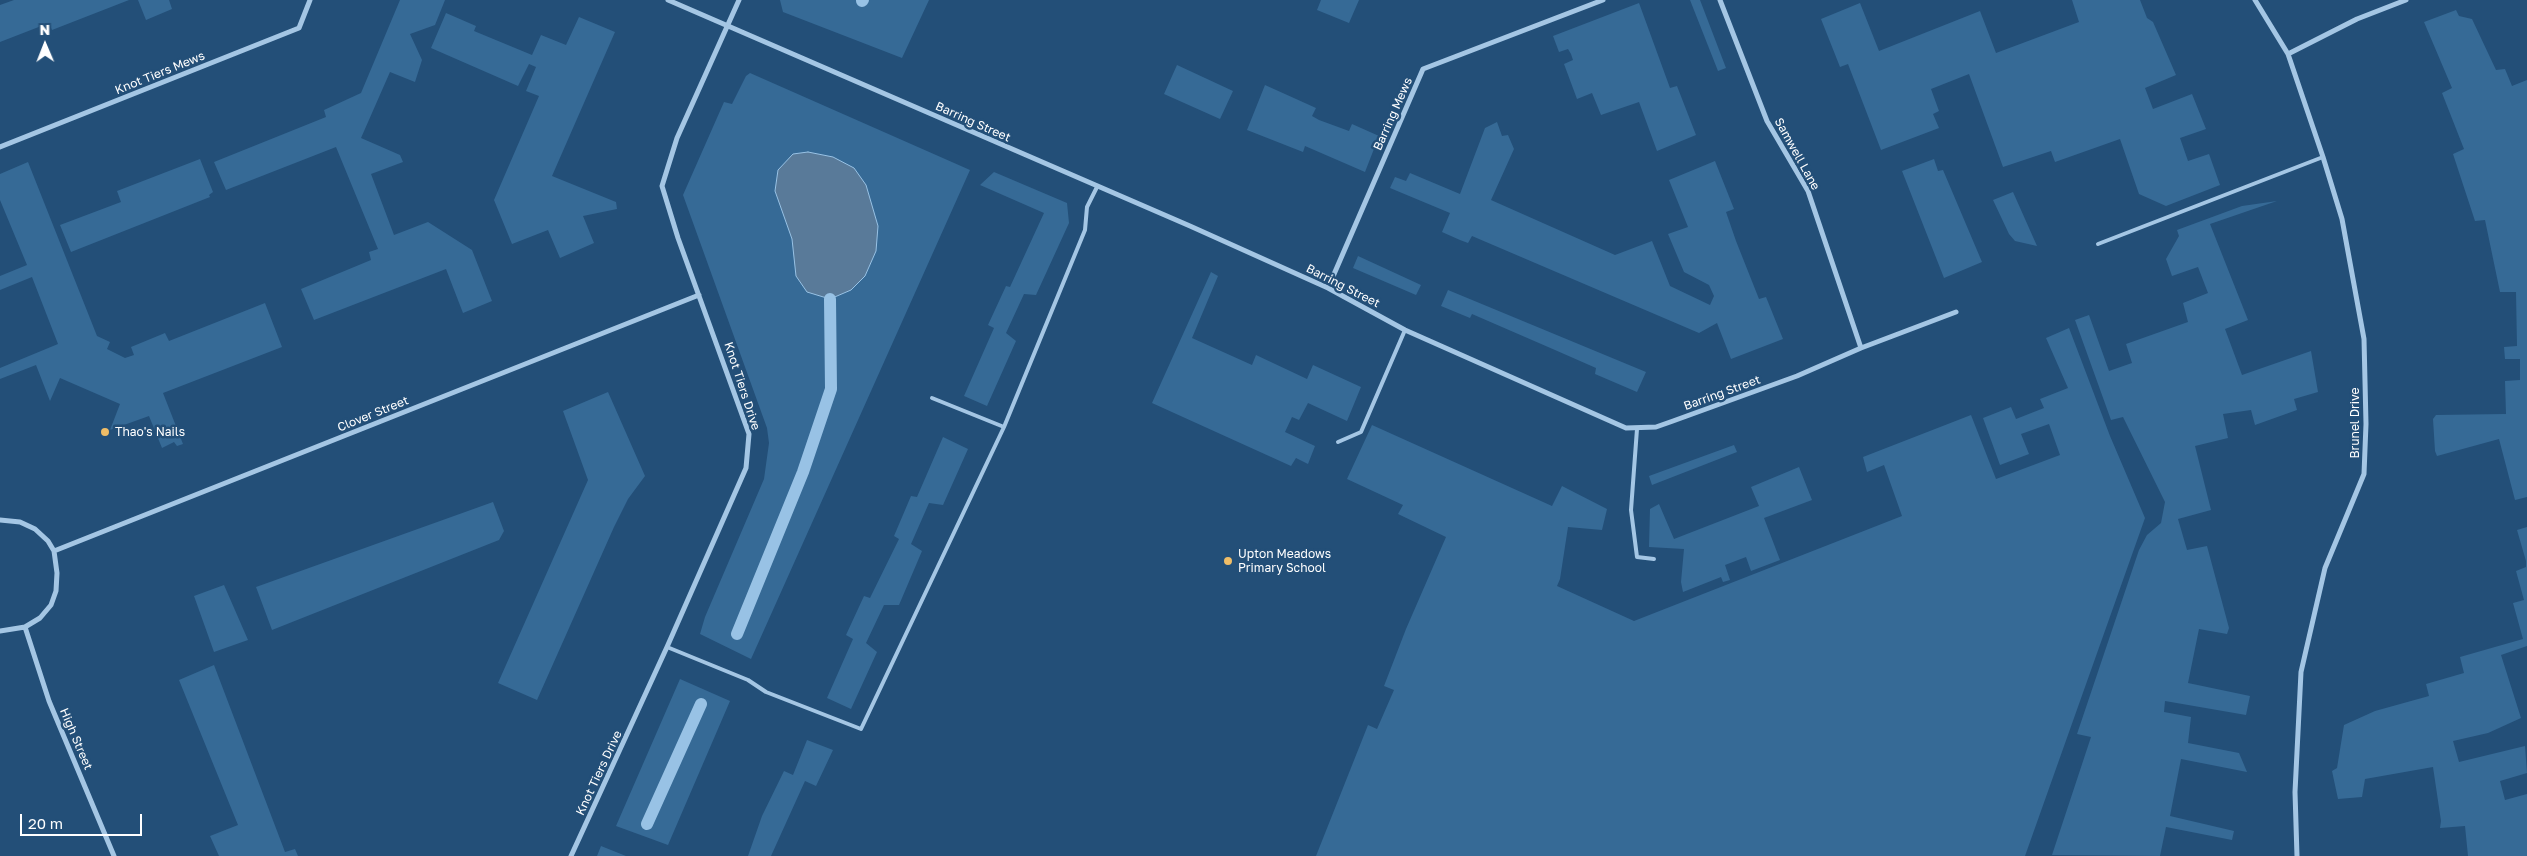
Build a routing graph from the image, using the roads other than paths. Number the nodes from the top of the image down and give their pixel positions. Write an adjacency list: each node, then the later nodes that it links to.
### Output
1 (310, 0): 10 (street, Knot Tiers Mews)
2 (668, 0): 8 (street)
3 (739, 0): 8 (street, Knot Tiers Drive)
4 (1603, 0): 14 (street, Barring Mews)
5 (1720, 0): 18 (street, Samwell Lane)
6 (2255, 0): 9 (street, Brunel Drive)
7 (2406, 0): 9 (street)
8 (727, 26): 12 (street, Barring Street); 15 (street, Knot Tiers Drive)
9 (2288, 54): 11 (street, Brunel Drive)
10 (0, 147)
11 (2323, 157): 13 (lane); 31 (street, Brunel Drive)
12 (1097, 187): 14 (street, Barring Street); 20 (lane)
13 (2098, 244)
14 (1328, 288): 17 (street, Barring Street)
15 (699, 295): 24 (street, Clover Street); 28 (street, Knot Tiers Drive)
16 (1956, 312): 18 (street, Barring Street)
17 (1405, 330): 21 (street, Barring Street); 22 (lane)
18 (1861, 348): 21 (street, Barring Street)
19 (932, 398): 20 (lane)
20 (1004, 427): 28 (lane)
21 (1637, 429): 25 (lane)
22 (1338, 442)
23 (0, 520): 24 (street)
24 (54, 551): 26 (street)
25 (1654, 559)
26 (25, 627): 27 (street); 29 (street, High Street)
27 (0, 631)
28 (668, 647): 30 (street, Knot Tiers Drive)
29 (114, 856)
30 (571, 856)
31 (2298, 856)

